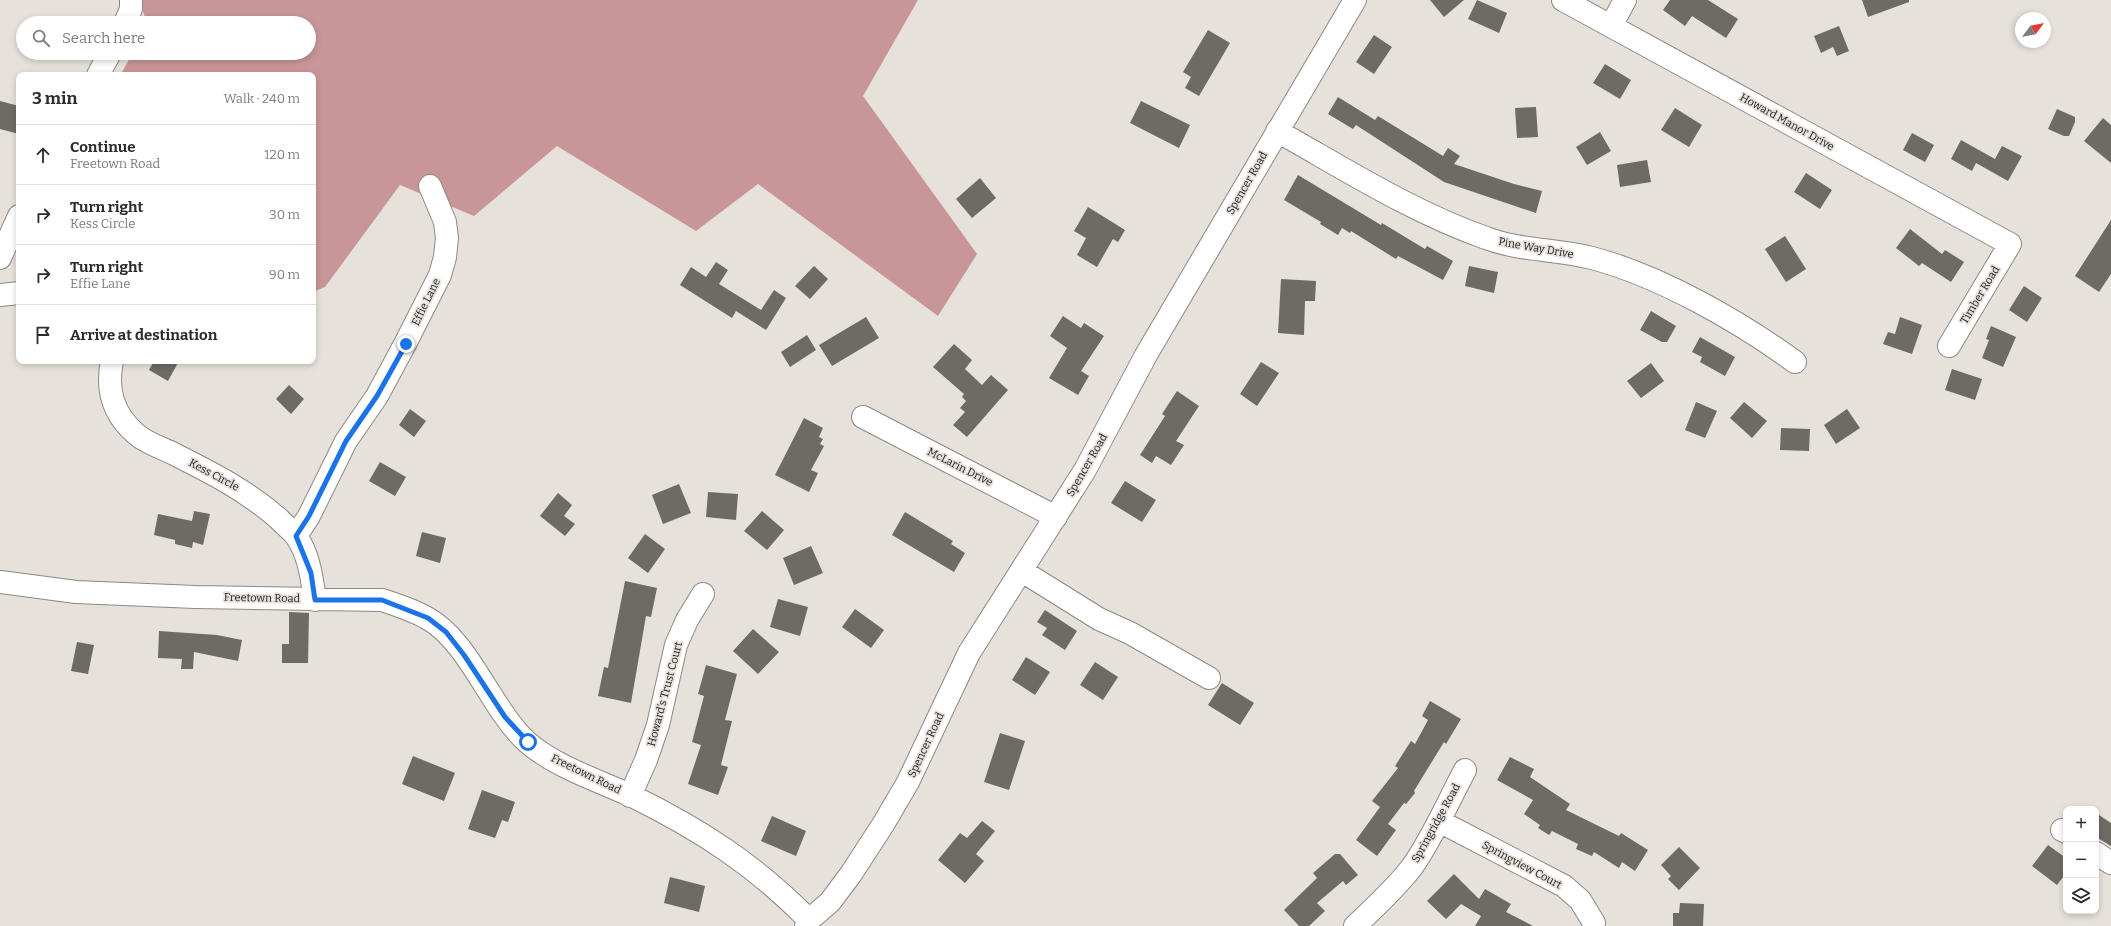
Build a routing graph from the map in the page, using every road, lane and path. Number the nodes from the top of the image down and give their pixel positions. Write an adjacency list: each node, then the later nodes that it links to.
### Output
1 (131, 0): 5 (street)
2 (1355, 0): 9 (street, Spencer Road)
3 (1563, 0): 6 (street, Howard Manor Drive)
4 (1624, 0): 6 (street)
5 (128, 16)
6 (1611, 26): 12 (street, Howard Manor Drive)
7 (106, 60): 8 (street)
8 (100, 72)
9 (1277, 131): 17 (street, Pine Way Drive); 20 (street, Spencer Road)
10 (430, 186): 21 (street, Effie Lane)
11 (16, 223): 13 (street)
12 (2010, 244): 16 (street, Timber Road)
13 (0, 258)
14 (16, 293): 15 (street)
15 (0, 295)
16 (1949, 346)
17 (1795, 362)
18 (111, 364): 21 (street, Kess Circle)
19 (863, 417): 20 (street, McLarin Drive)
20 (1056, 517): 22 (street, Spencer Road)
21 (296, 536): 25 (street, Kess Circle)
22 (1022, 570): 26 (street); 32 (street, Spencer Road)
23 (0, 582): 25 (street, Freetown Road)
24 (703, 594): 28 (street, Howard's Trust Court)
25 (315, 600): 28 (street, Freetown Road)
26 (1209, 678)
27 (1465, 770): 29 (street, Springridge Road)
28 (630, 796): 32 (street, Freetown Road)
29 (1439, 821): 33 (street, Springview Court); 34 (street, Springridge Road)
30 (2099, 855): 31 (street)
31 (2111, 863)
32 (808, 923)
33 (1594, 923)
34 (1355, 926)

